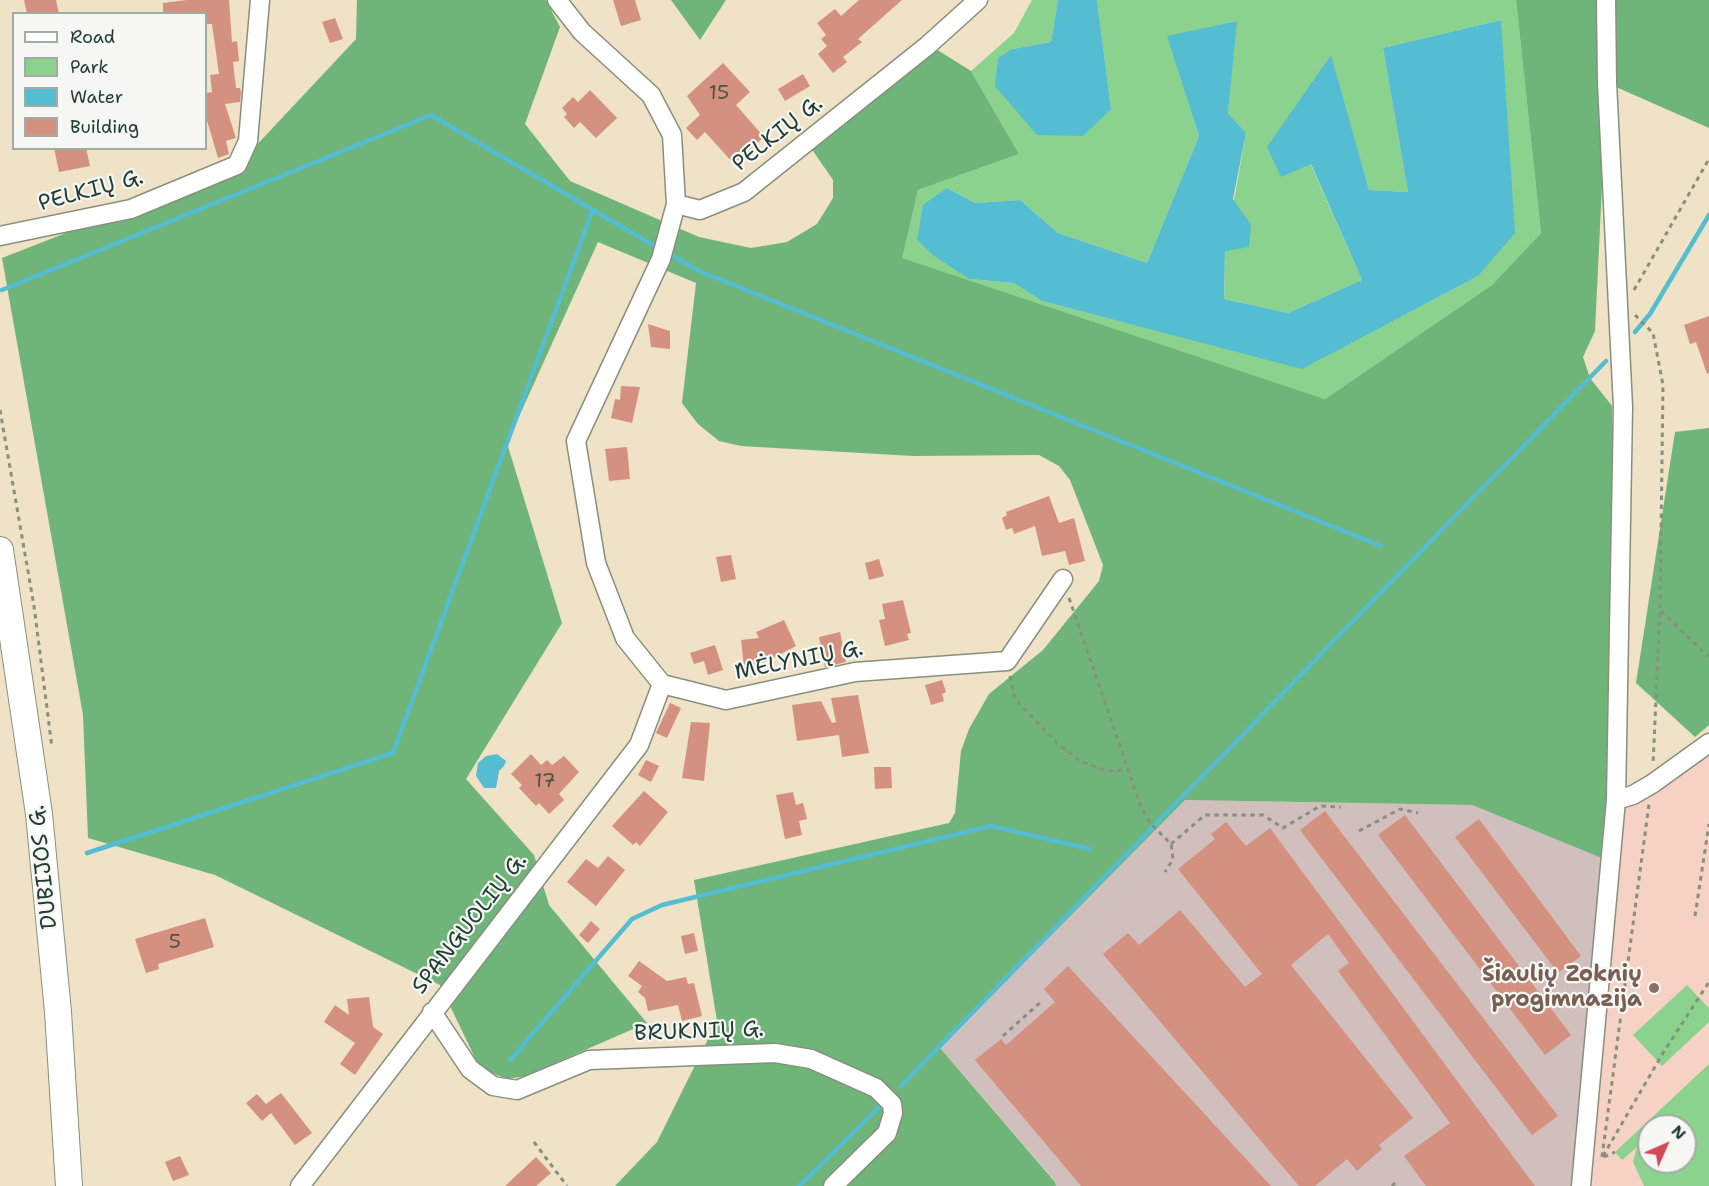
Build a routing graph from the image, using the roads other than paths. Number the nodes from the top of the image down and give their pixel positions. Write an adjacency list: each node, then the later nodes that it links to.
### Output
1 (260, 0): 6 (street, PELKIŲ G.)
2 (557, 0): 5 (street)
3 (978, 0): 5 (street, PELKIŲ G.)
4 (1606, 0): 11 (street)
5 (676, 204): 9 (street)
6 (0, 236)
7 (0, 550): 13 (main road, DUBIJOS G.)
8 (1063, 579): 9 (street, MĖLYNIŲ G.)
9 (662, 684): 12 (street, SPANGUOLIŲ G.)
10 (1709, 743): 11 (street)
11 (1616, 800): 16 (street)
12 (432, 1012): 14 (street, SPANGUOLIŲ G.); 15 (street, BRUKNIŲ G.)
13 (69, 1186)
14 (300, 1186)
15 (833, 1186)
16 (1581, 1186)

